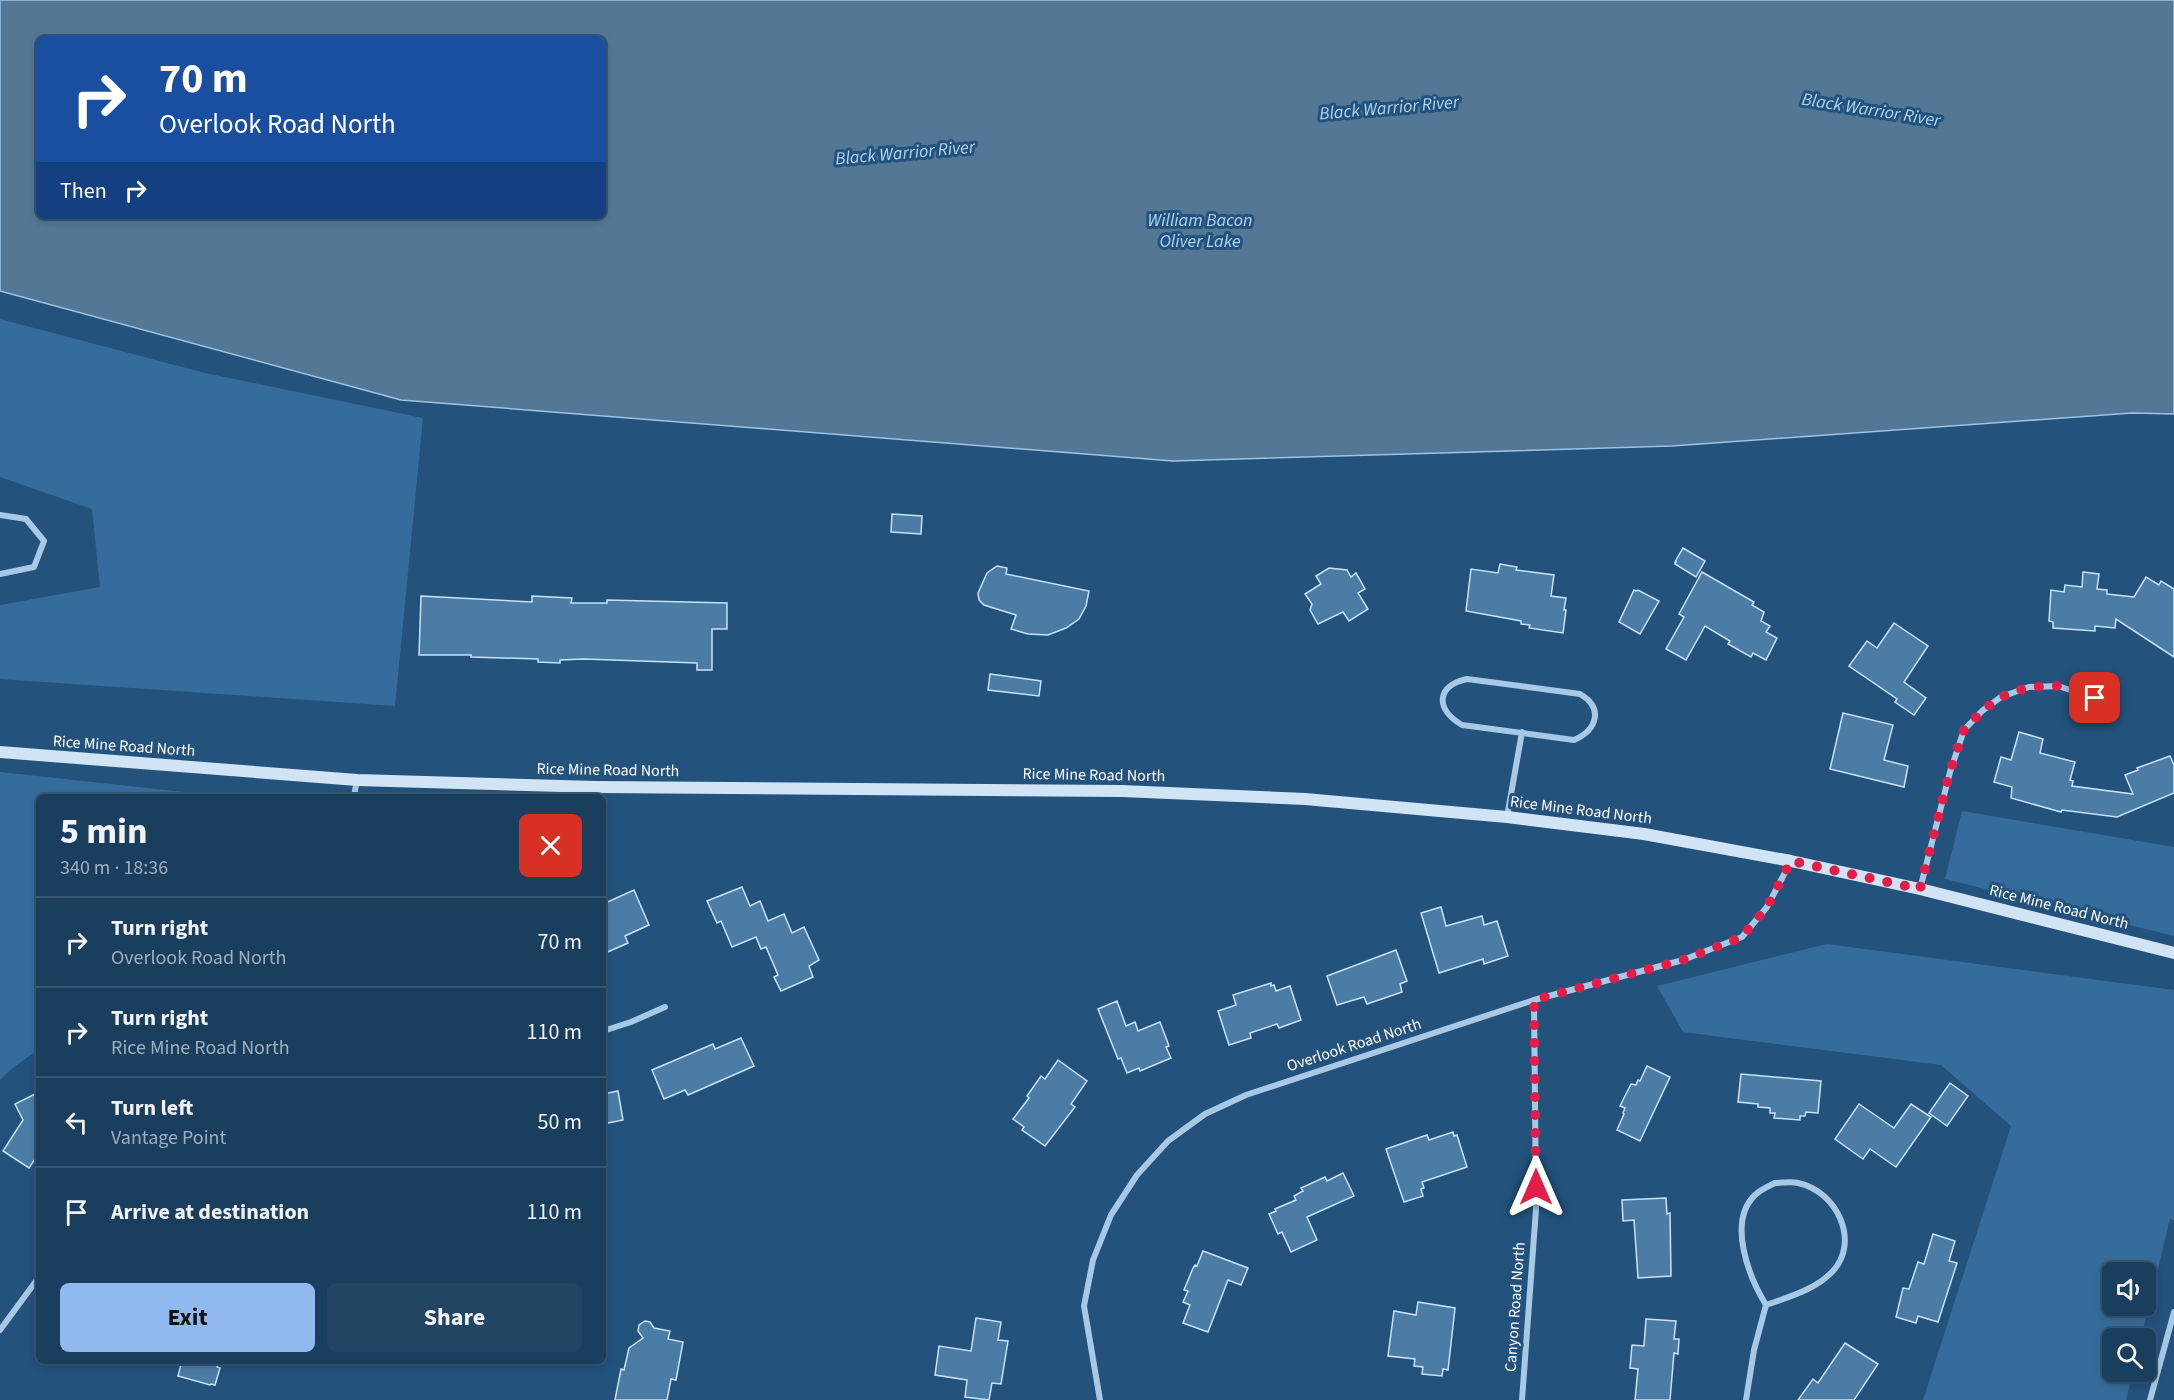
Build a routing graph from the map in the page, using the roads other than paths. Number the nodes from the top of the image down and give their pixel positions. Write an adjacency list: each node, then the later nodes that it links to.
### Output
1 (0, 515): 2 (street)
2 (0, 574)
3 (2113, 704): 10 (street)
4 (1522, 732): 4 (street); 8 (street)
5 (0, 752): 6 (main road, Rice Mine Road North)
6 (357, 780): 7 (street); 8 (main road, Rice Mine Road North)
7 (354, 794)
8 (1507, 817): 9 (main road, Rice Mine Road North)
9 (1791, 861): 10 (main road, Rice Mine Road North); 12 (street, Overlook Road North)
10 (1920, 889): 11 (main road, Rice Mine Road North)
11 (2174, 953)
12 (1534, 1000): 19 (street, Overlook Road North); 20 (street, Canyon Road North)
13 (665, 1007): 14 (street)
14 (606, 1030)
15 (36, 1281): 18 (street)
16 (1766, 1305): 16 (street); 21 (street)
17 (2174, 1312): 22 (street)
18 (0, 1330)
19 (1100, 1400)
20 (1522, 1400)
21 (1746, 1400)
22 (2150, 1400)

